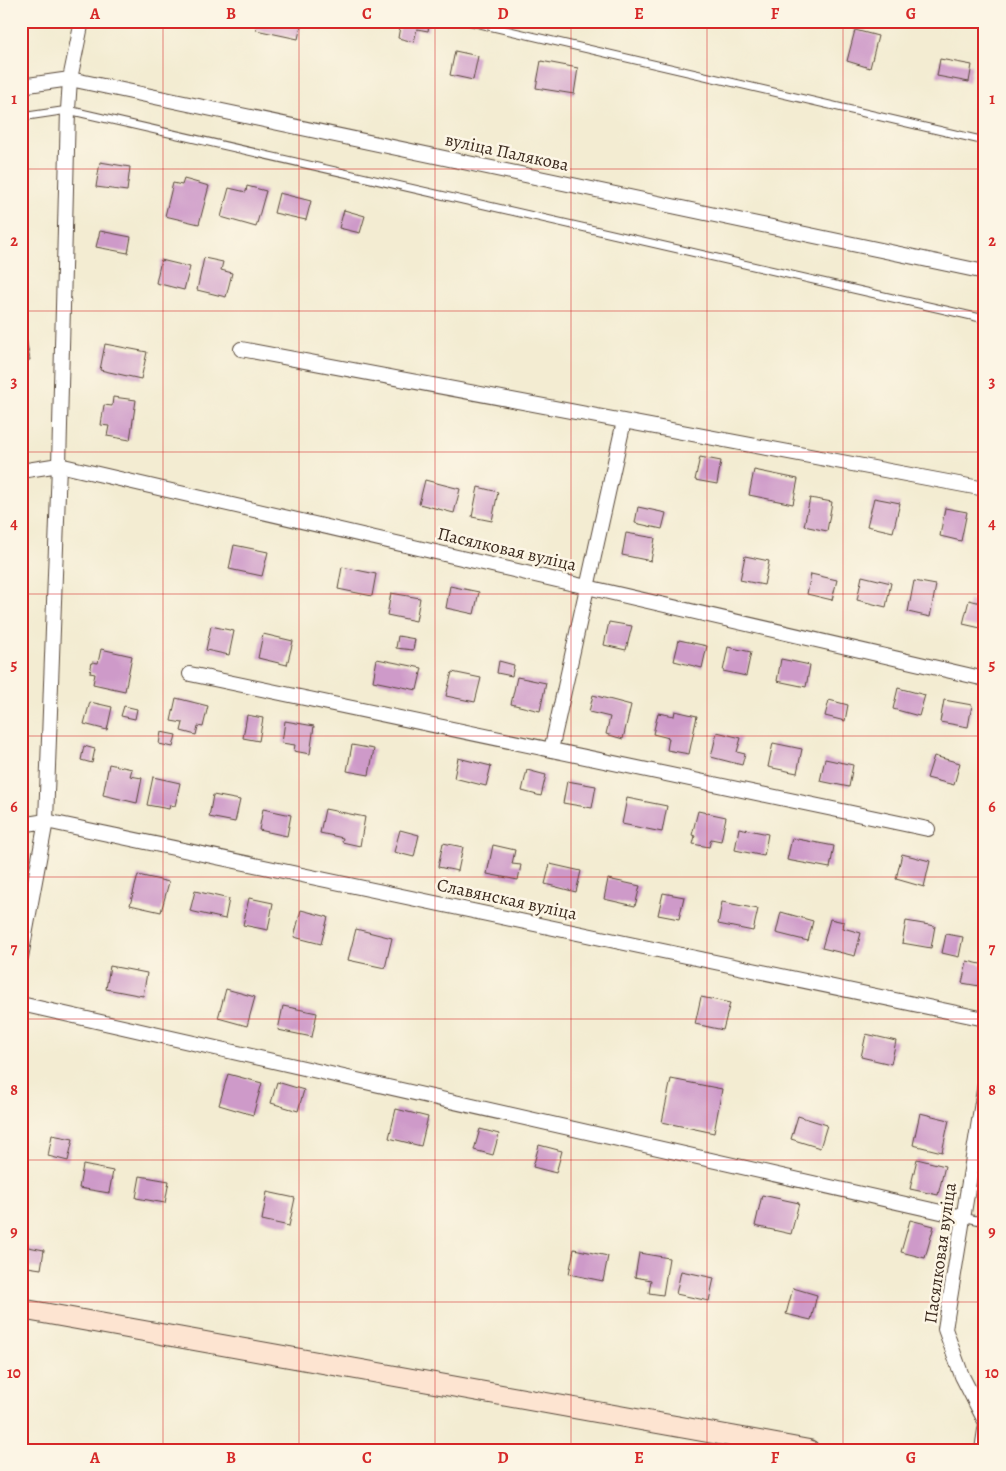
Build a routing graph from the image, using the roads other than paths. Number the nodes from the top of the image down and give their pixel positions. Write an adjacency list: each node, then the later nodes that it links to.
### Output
1 (82, 21): 3 (street)
2 (467, 21): 7 (lane)
3 (70, 79): 4 (street, вуліца Палякова); 5 (street); 8 (street, вуліца Палякова)
4 (21, 86)
5 (68, 110): 6 (lane); 9 (lane); 12 (street)
6 (21, 117)
7 (985, 141)
8 (985, 272)
9 (985, 319)
10 (241, 349): 11 (street)
11 (624, 421): 14 (street); 15 (street)
12 (59, 465): 13 (street, Пасялковая вуліца); 15 (street, Пасялковая вуліца); 19 (street)
13 (21, 471)
14 (985, 489)
15 (586, 587): 17 (street, Пасялковая вуліца); 18 (street)
16 (190, 674): 18 (street)
17 (985, 679)
18 (551, 750): 21 (street)
19 (46, 821): 20 (street, Славянская вуліца); 22 (street); 24 (street, Славянская вуліца)
20 (21, 825)
21 (928, 829)
22 (21, 957)
23 (21, 1004): 26 (street)
24 (985, 1019)
25 (985, 1084): 26 (street, Пасялковая вуліца)
26 (963, 1217): 27 (lane); 29 (street, Пасялковая вуліца)
27 (985, 1222)
28 (21, 1309): 31 (street)
29 (985, 1421)
30 (985, 1430): 32 (street)
31 (809, 1450)
32 (982, 1450)

